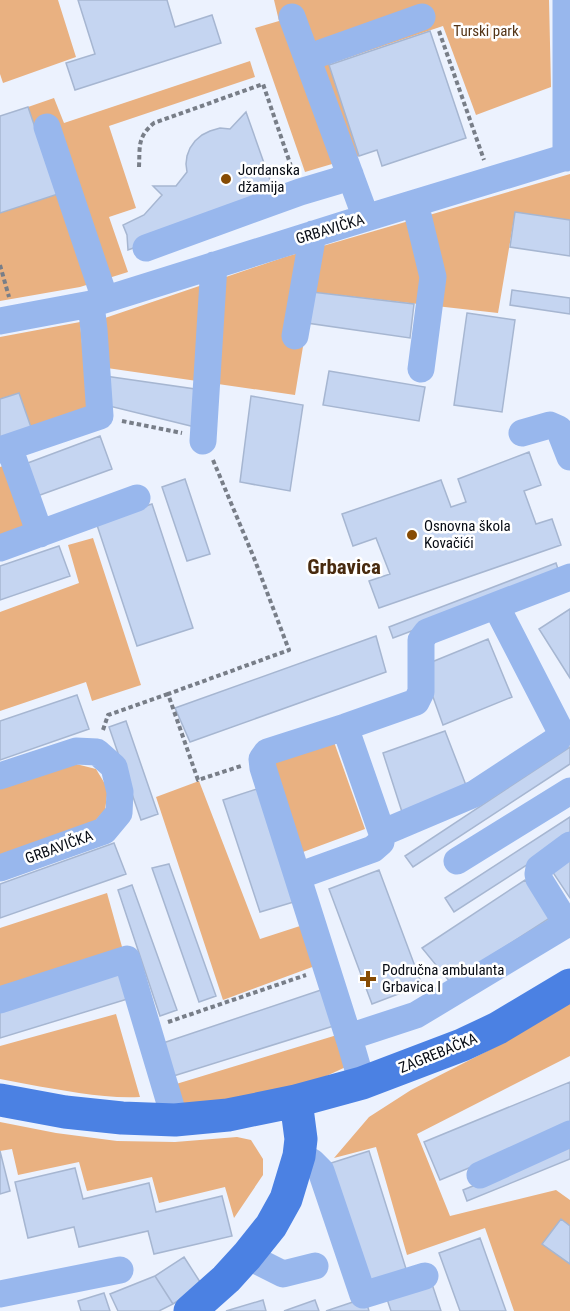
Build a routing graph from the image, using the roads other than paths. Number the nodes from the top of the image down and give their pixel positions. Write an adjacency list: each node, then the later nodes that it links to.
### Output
1 (566, 0): 5 (street)
2 (292, 17): 4 (street)
3 (422, 17): 4 (street)
4 (307, 58): 8 (street)
5 (568, 93): 7 (street)
6 (46, 127): 14 (street)
7 (568, 157): 9 (street, GRBAVIČKA)
8 (350, 174): 10 (street); 12 (street)
9 (415, 203): 10 (street, GRBAVIČKA); 17 (street)
10 (366, 218): 11 (street, GRBAVIČKA)
11 (314, 234): 13 (street, GRBAVIČKA); 16 (street)
12 (146, 248)
13 (214, 265): 14 (street, GRBAVIČKA); 19 (street)
14 (98, 301): 15 (street, GRBAVIČKA); 20 (street)
15 (8, 319)
16 (295, 336)
17 (421, 369)
18 (522, 433): 21 (street)
19 (203, 441)
20 (4, 448): 23 (street)
21 (570, 457)
22 (137, 498): 23 (street)
23 (40, 534): 24 (street)
24 (0, 548)
25 (570, 578): 26 (street)
26 (496, 606): 27 (street); 30 (street)
27 (345, 727): 30 (street); 34 (street)
28 (0, 776): 33 (street, GRBAVIČKA)
29 (570, 790): 32 (street)
30 (382, 833): 34 (street)
31 (570, 845): 37 (street)
32 (457, 861)
33 (0, 868)
34 (298, 876): 37 (street)
35 (570, 985): 38 (main road, ZAGREBAČKA)
36 (0, 1000): 41 (street)
37 (349, 1037): 38 (street)
38 (362, 1083): 40 (main road, ZAGREBAČKA)
39 (0, 1100): 41 (main road)
40 (296, 1101): 41 (main road); 43 (main road)
41 (175, 1120)
42 (570, 1134): 44 (street)
43 (299, 1156): 45 (main road); 48 (street)
44 (480, 1175)
45 (247, 1256): 46 (street); 50 (main road)
46 (315, 1266)
47 (120, 1270): 49 (street)
48 (425, 1276)
49 (0, 1294)
50 (190, 1311)

